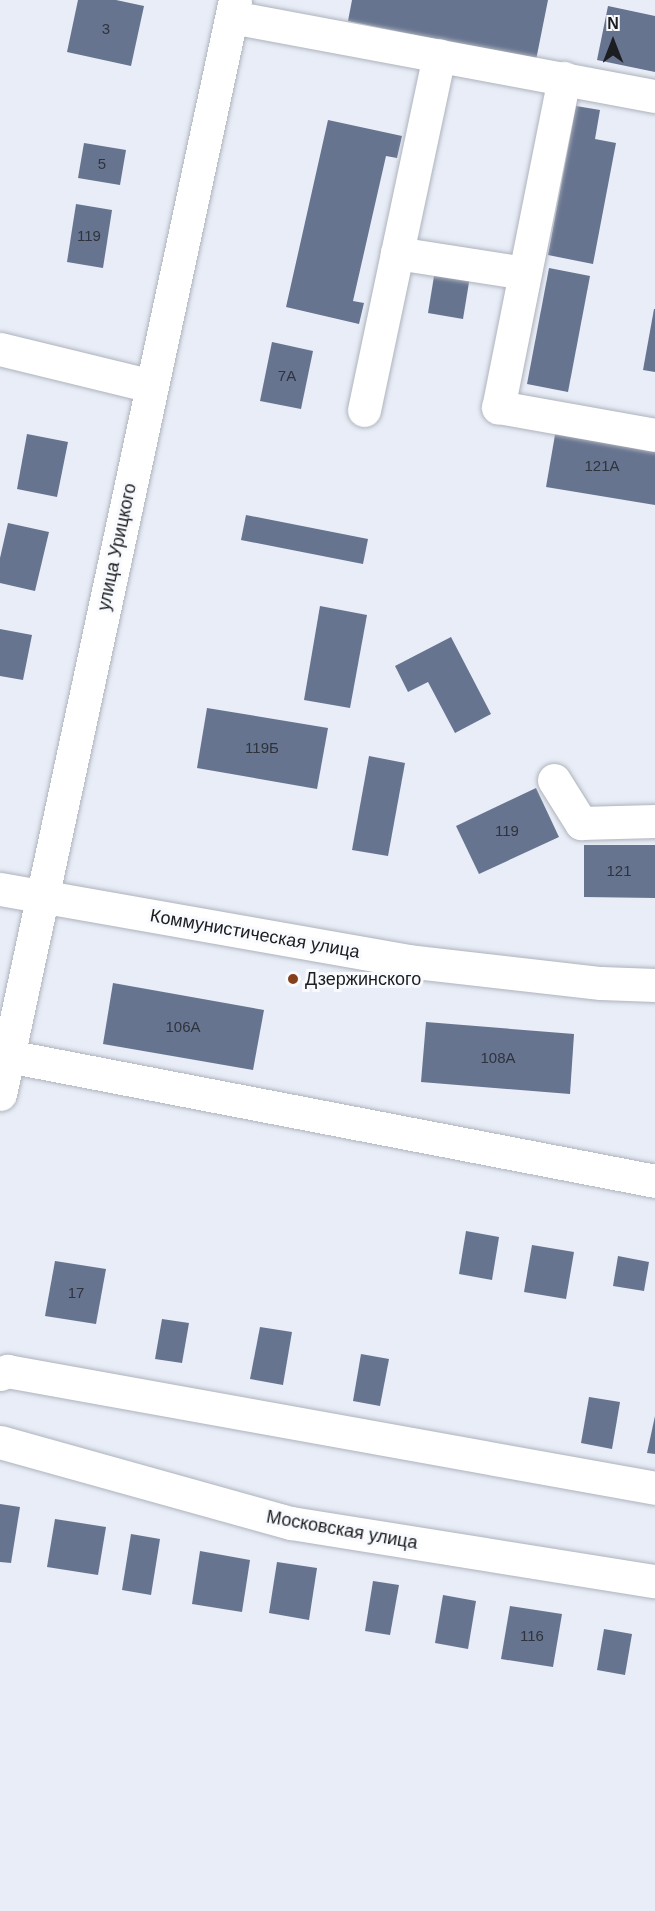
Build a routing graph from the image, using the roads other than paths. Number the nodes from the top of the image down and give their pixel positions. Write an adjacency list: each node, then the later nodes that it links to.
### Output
1 (234, 8): 2 (street); 8 (street, улица Урицкого)
2 (439, 55): 3 (street); 5 (street)
3 (564, 78): 4 (street); 6 (street)
4 (655, 96)
5 (397, 253): 6 (street); 9 (street)
6 (524, 273): 10 (street)
7 (0, 349): 8 (street)
8 (152, 386): 14 (street, улица Урицкого)
9 (364, 410)
10 (655, 435)
11 (554, 780): 12 (street)
12 (655, 821)
13 (0, 889): 14 (street, Коммунистическая улица)
14 (42, 896): 15 (street, Коммунистическая улица); 16 (street, улица Урицкого)
15 (655, 985)
16 (8, 1056): 17 (street, улица Урицкого); 18 (street)
17 (0, 1095)
18 (655, 1181)
19 (0, 1374): 21 (street)
20 (0, 1442): 22 (street, Московская улица)
21 (655, 1488)
22 (655, 1581)

